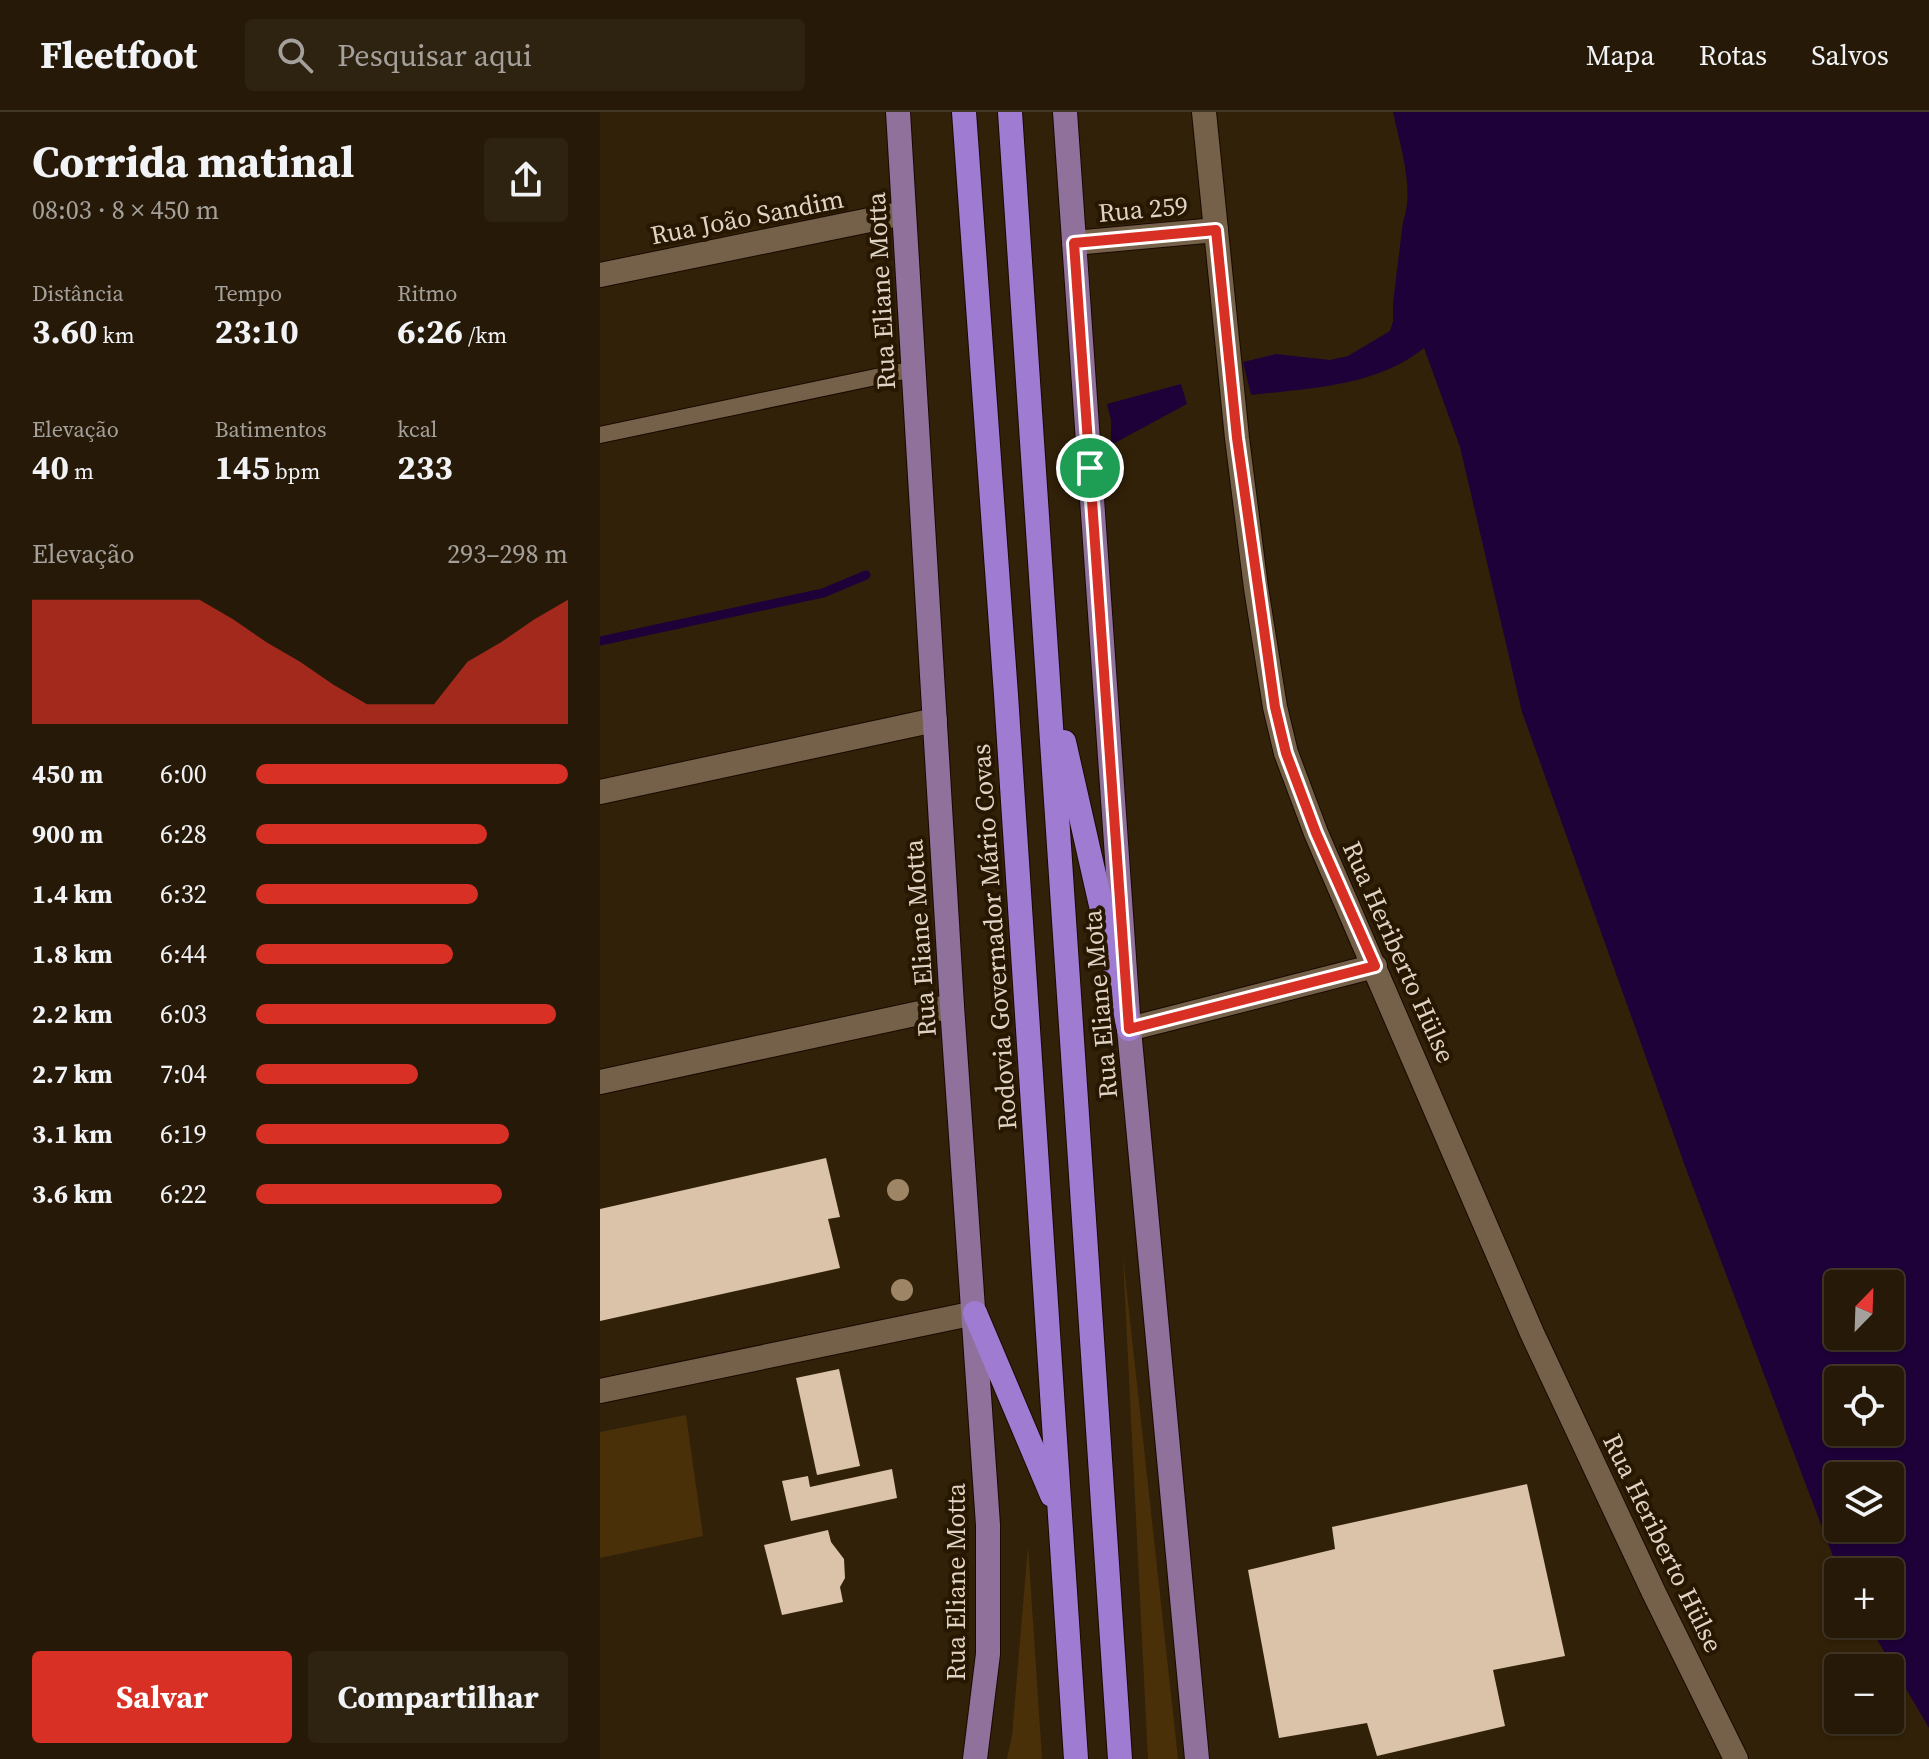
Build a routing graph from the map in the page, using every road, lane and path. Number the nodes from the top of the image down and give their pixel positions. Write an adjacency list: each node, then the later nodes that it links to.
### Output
1 (898, 112): 6 (main road, Rua Eliane Motta)
2 (964, 112): 21 (highway, Rodovia Governador Mário Covas)
3 (1010, 112): 12 (highway)
4 (1065, 112): 8 (main road, Rua Eliane Mota)
5 (1204, 112): 7 (street, Rua Heriberto Hülse)
6 (904, 213): 9 (street, Rua João Sandim); 10 (main road, Rua Eliane Motta)
7 (1216, 230): 8 (street, Rua 259); 15 (street, Rua Heriberto Hülse)
8 (1074, 243): 17 (main road, Rua Eliane Mota)
9 (600, 275)
10 (914, 369): 11 (lane); 13 (main road, Rua Eliane Motta)
11 (600, 435)
12 (1045, 640): 17 (highway); 24 (highway)
13 (935, 720): 14 (street); 16 (main road, Rua Eliane Motta)
14 (600, 792)
15 (1375, 966): 17 (street); 26 (street, Rua Heriberto Hülse)
16 (952, 1006): 18 (street); 19 (main road, Rua Eliane Motta)
17 (1129, 1029): 25 (main road, Rua Eliane Mota)
18 (600, 1082)
19 (975, 1313): 20 (street); 21 (highway); 22 (main road, Rua Eliane Motta)
20 (600, 1391)
21 (1060, 1515): 23 (highway, Rodovia Governador Mário Covas)
22 (975, 1759)
23 (1076, 1759)
24 (1120, 1759)
25 (1197, 1759)
26 (1736, 1759)

